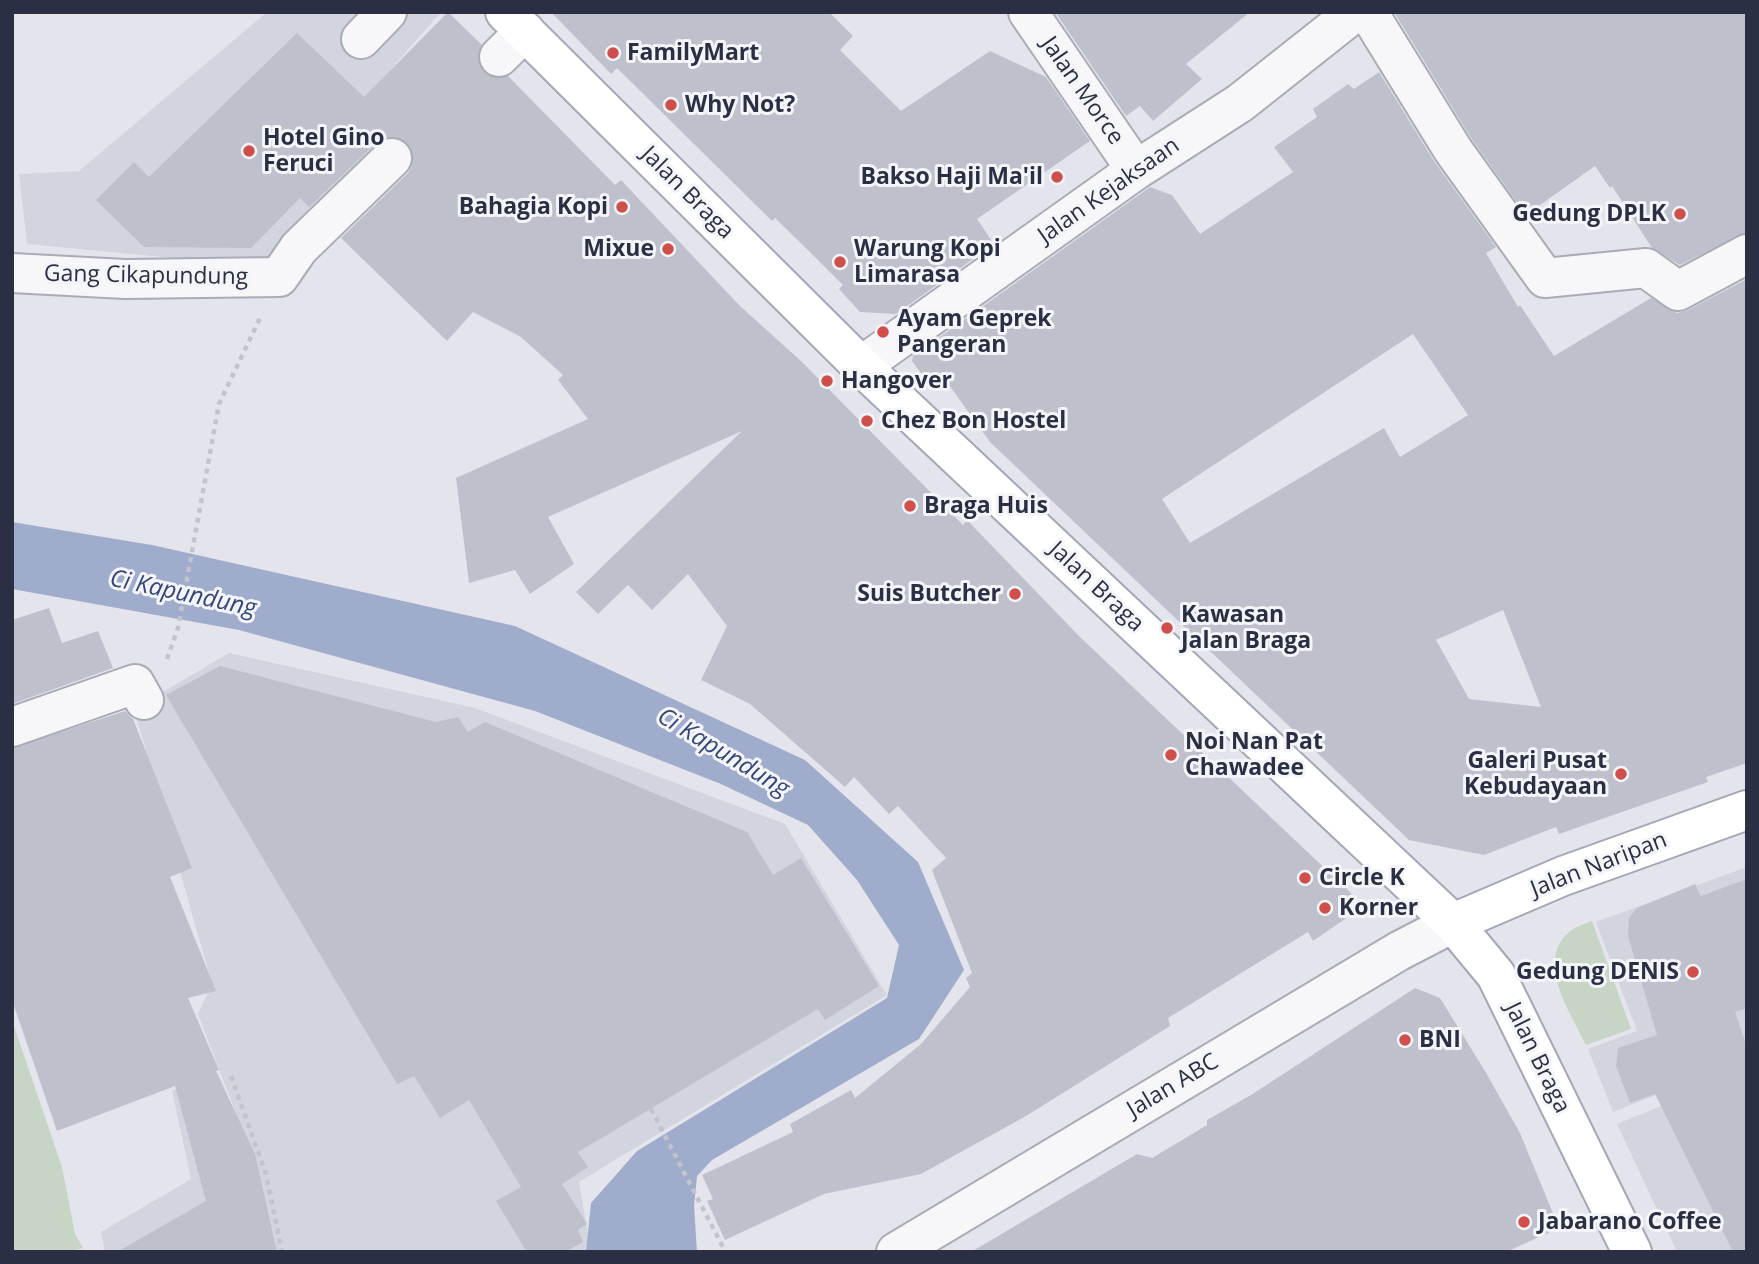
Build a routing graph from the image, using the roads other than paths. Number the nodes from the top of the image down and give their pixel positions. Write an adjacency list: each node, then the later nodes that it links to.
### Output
1 (387, 12): 6 (street)
2 (1027, 12): 8 (street, Jalan Morce)
3 (1355, 12): 8 (street, Jalan Kejaksaan)
4 (1368, 12): 9 (street)
5 (509, 34): 11 (main road, Jalan Braga)
6 (361, 39)
7 (392, 158): 10 (street, Gang Cikapundung)
8 (1136, 170): 11 (street, Jalan Kejaksaan)
9 (1747, 254)
10 (12, 273)
11 (861, 366): 15 (main road, Jalan Braga)
12 (144, 700): 13 (street)
13 (12, 727)
14 (1747, 810): 15 (main road, Jalan Naripan)
15 (1453, 923): 16 (street, Jalan ABC); 17 (main road, Jalan Braga)
16 (896, 1252)
17 (1632, 1252)

